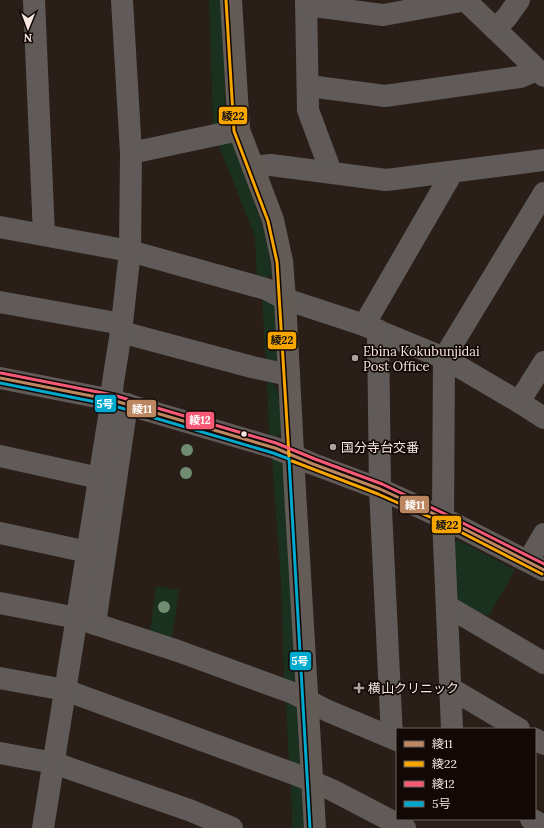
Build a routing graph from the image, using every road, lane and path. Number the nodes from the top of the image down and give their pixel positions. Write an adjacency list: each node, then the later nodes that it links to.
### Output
1 (34, 0): 18 (street)
2 (122, 0): 11 (street)
3 (232, 0): 10 (main road)
4 (466, 0): 6 (street); 7 (street)
5 (519, 0): 7 (street)
6 (306, 3): 9 (street)
7 (495, 29): 8 (street)
8 (540, 73): 9 (street)
9 (308, 86): 14 (street)
10 (239, 130): 11 (street); 13 (main road)
11 (131, 153): 19 (street)
12 (544, 160): 15 (street)
13 (253, 167): 14 (street); 20 (main road)
14 (331, 172): 15 (street)
15 (452, 173): 23 (street)
16 (544, 193): 24 (street)
17 (0, 227): 18 (street)
18 (44, 235): 19 (street)
19 (130, 251): 20 (street); 22 (street)
20 (285, 298): 23 (street); 26 (main road)
21 (0, 302): 22 (street)
22 (122, 328): 26 (street); 28 (street)
23 (371, 328): 24 (street); 34 (street)
24 (444, 358): 29 (street); 35 (street)
25 (544, 362): 29 (street)
26 (289, 375): 32 (main road)
27 (0, 378): 28 (street)
28 (119, 402): 32 (street); 33 (street); 42 (street)
29 (519, 402): 30 (street)
30 (544, 418)
31 (0, 456): 33 (street)
32 (294, 456): 34 (street); 47 (main road)
33 (99, 478): 38 (street)
34 (380, 489): 35 (street); 50 (street)
35 (443, 518): 39 (street); 41 (street)
36 (0, 533): 38 (street)
37 (544, 534): 39 (street)
38 (88, 552): 42 (street)
39 (536, 565)
40 (0, 603): 42 (street)
41 (447, 606): 43 (street); 45 (street)
42 (86, 621): 46 (street); 47 (street)
43 (544, 663)
44 (0, 678): 46 (street)
45 (450, 688): 48 (street); 49 (street)
46 (65, 690): 52 (street); 53 (street)
47 (307, 701): 50 (street); 53 (main road)
48 (452, 728)
49 (517, 728)
50 (394, 739)
51 (0, 753): 52 (street)
52 (54, 763): 56 (street); 57 (street)
53 (311, 782): 58 (main road); 59 (street)
54 (533, 820): 55 (street)
55 (544, 826)
56 (43, 828)
57 (232, 828)
58 (315, 828)
59 (405, 828)

